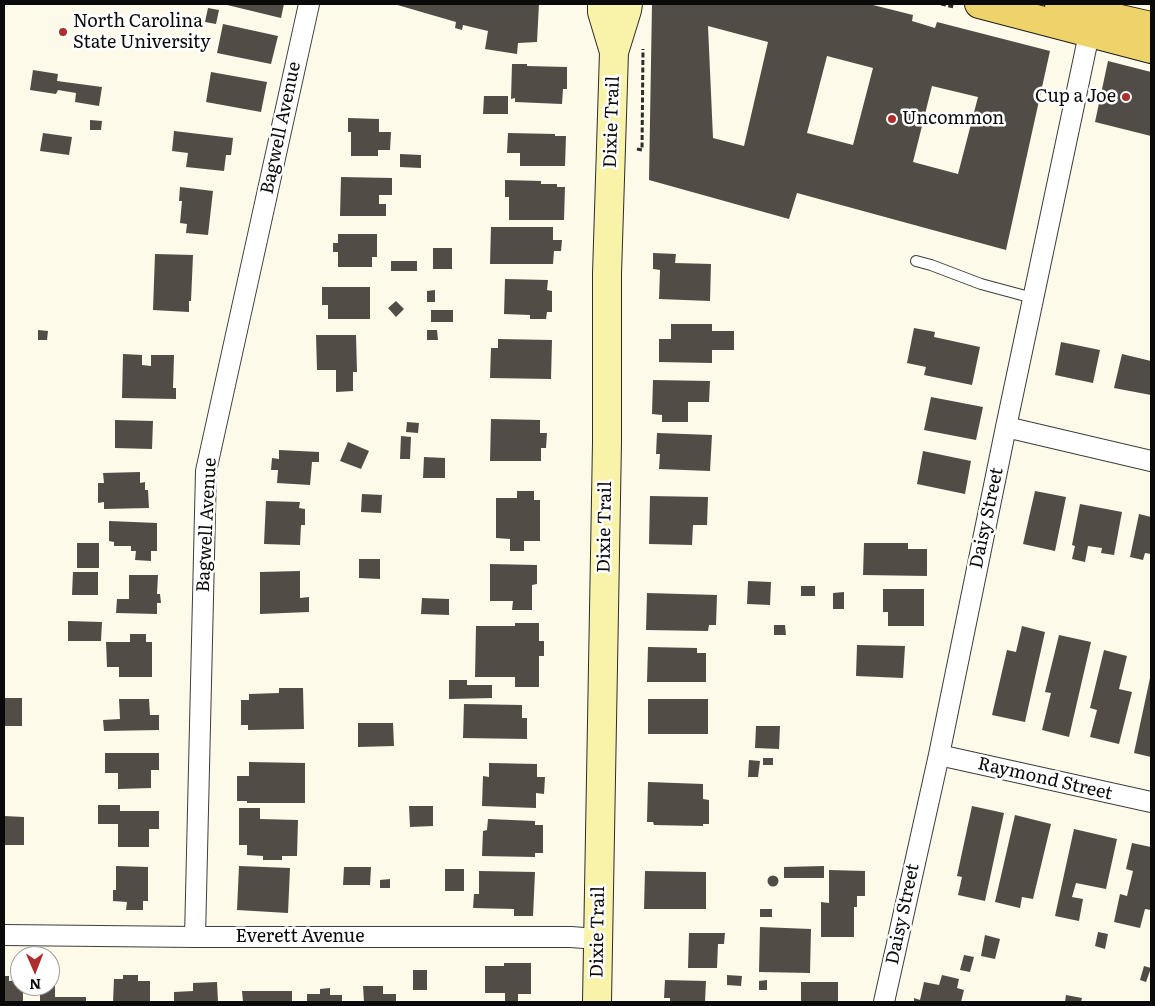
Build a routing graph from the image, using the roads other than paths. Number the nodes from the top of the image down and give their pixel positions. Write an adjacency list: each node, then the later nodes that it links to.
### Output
1 (309, 4): 17 (street, Bagwell Avenue)
2 (602, 4): 9 (main road, Dixie Trail)
3 (628, 4): 9 (main road, Dixie Trail)
4 (979, 4): 7 (main road)
5 (1059, 4): 6 (main road)
6 (1151, 26)
7 (1089, 34): 8 (main road); 11 (street, Daisy Street)
8 (1151, 49)
9 (614, 52): 18 (main road, Dixie Trail)
10 (916, 261): 11 (lane)
11 (1033, 298): 12 (street, Daisy Street)
12 (1006, 427): 13 (street); 14 (street, Daisy Street)
13 (1151, 461)
14 (939, 755): 15 (street, Raymond Street); 20 (street, Daisy Street)
15 (1151, 802)
16 (4, 936): 17 (street, Everett Avenue)
17 (195, 937): 18 (street, Everett Avenue)
18 (597, 939): 19 (main road, Dixie Trail)
19 (596, 1002)
20 (884, 1002)

